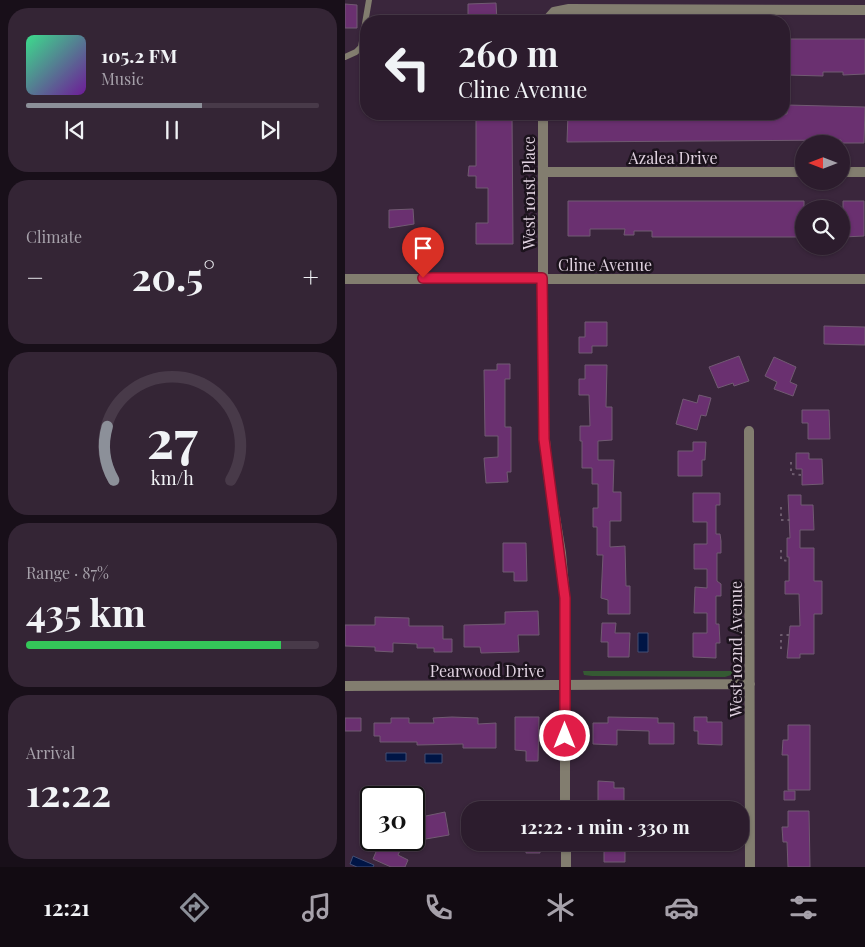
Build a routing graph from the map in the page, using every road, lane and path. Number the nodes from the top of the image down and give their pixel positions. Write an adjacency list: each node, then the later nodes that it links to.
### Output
1 (369, 0): 3 (lane)
2 (865, 10): 4 (street)
3 (366, 15)
4 (553, 15)
5 (360, 47): 6 (lane)
6 (345, 57)
7 (543, 120): 8 (street, West 101st Place)
8 (543, 172): 9 (street, Azalea Drive); 13 (street, West 101st Place)
9 (795, 172)
10 (850, 172): 11 (street)
11 (865, 172)
12 (345, 278): 13 (street, Cline Avenue)
13 (542, 278): 14 (street, Cline Avenue); 24 (street, West 101st Place)
14 (865, 279)
15 (749, 431): 25 (street, West 102nd Avenue)
16 (791, 462): 17 (path)
17 (802, 475)
18 (781, 507): 19 (path)
19 (790, 520)
20 (781, 550): 21 (path)
21 (789, 561)
22 (790, 635): 23 (path)
23 (781, 649)
24 (565, 684): 25 (street, Pearwood Drive); 26 (street, Pearwood Drive); 27 (street, West 101st Place)
25 (749, 684): 30 (street, West 102nd Avenue)
26 (345, 686)
27 (565, 801)
28 (565, 851): 29 (street)
29 (566, 867)
30 (750, 867)

